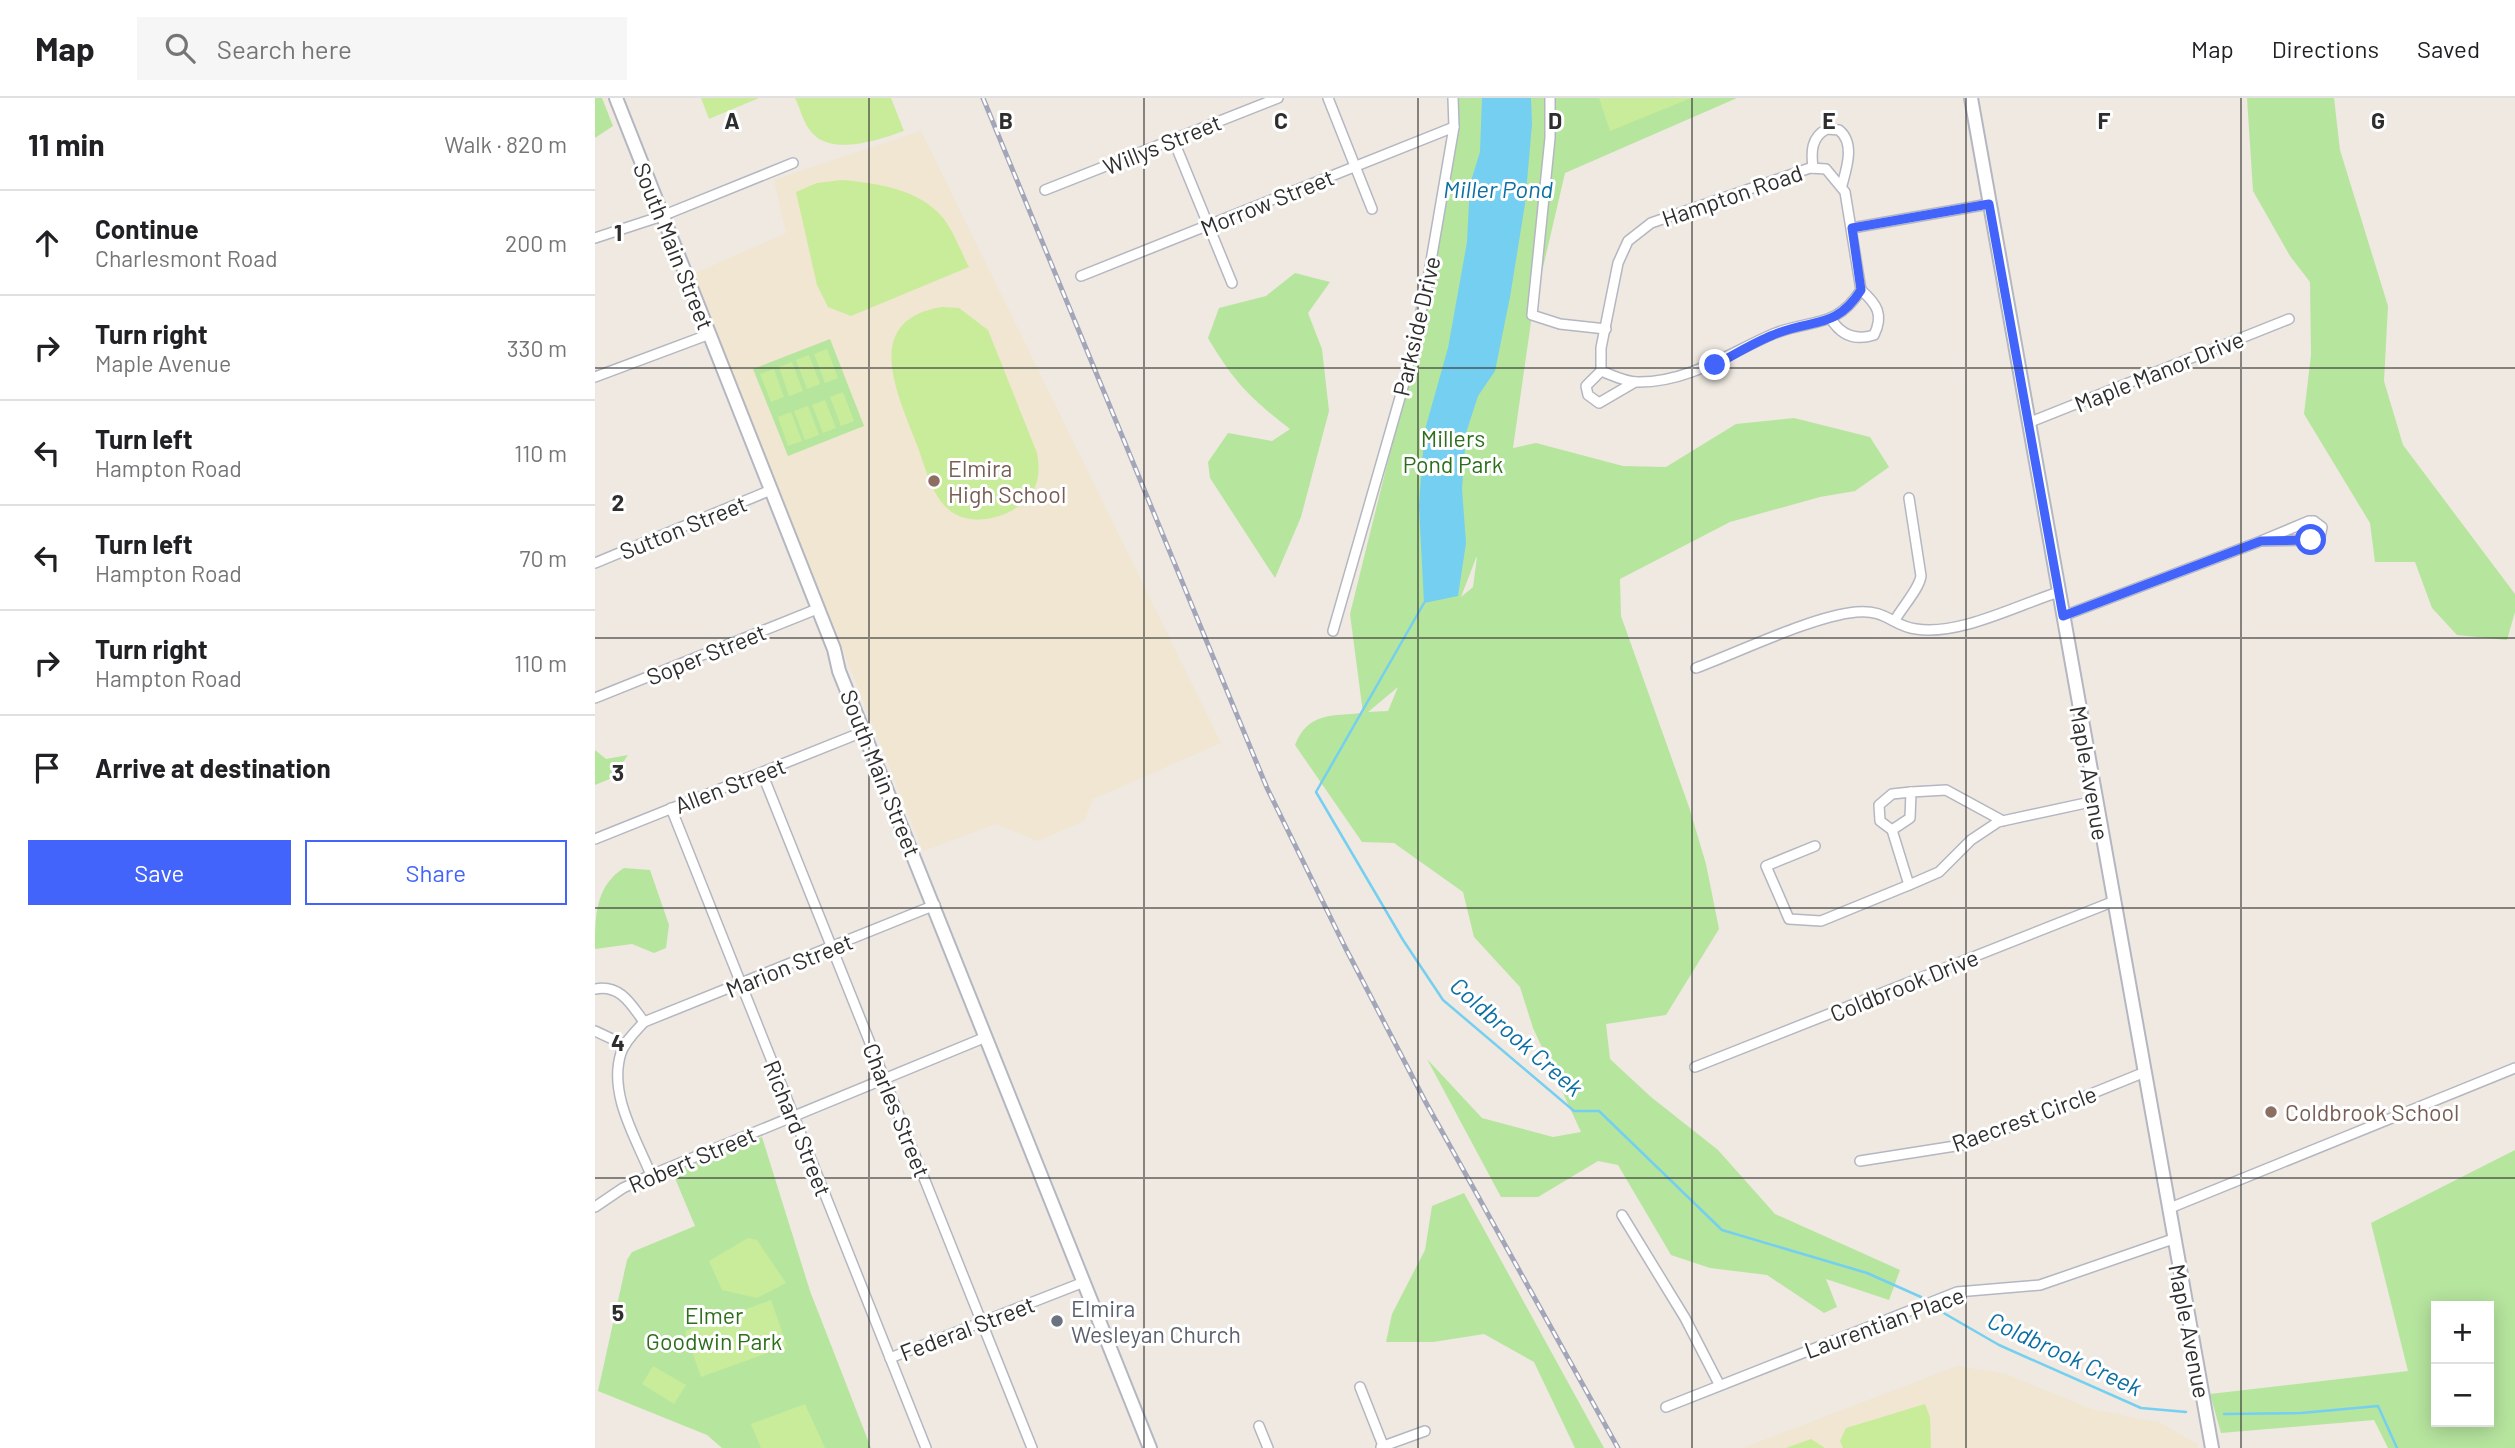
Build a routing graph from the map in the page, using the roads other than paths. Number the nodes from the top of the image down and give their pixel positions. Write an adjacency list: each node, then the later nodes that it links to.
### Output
1 (616, 98): 16 (street, South Main Street)
2 (1278, 98): 8 (street, Willys Street)
3 (1328, 98): 10 (street)
4 (1453, 98): 7 (street, Parkside Drive)
5 (1551, 98): 25 (street)
6 (1971, 98): 14 (street, Maple Avenue)
7 (1454, 127): 10 (street, Morrow Street); 39 (street, Parkside Drive)
8 (1173, 139): 13 (street, Willys Street); 17 (street)
9 (793, 163): 16 (street)
10 (1355, 167): 15 (street); 17 (street, Morrow Street)
11 (1813, 168): 12 (street, Hampton Road); 12 (street); 25 (street, Hampton Road)
12 (1842, 185): 18 (street)
13 (1045, 190)
14 (1989, 204): 18 (street); 30 (street, Maple Avenue)
15 (1372, 209)
16 (661, 216): 19 (street); 26 (street, South Main Street)
17 (1206, 226): 20 (street, Morrow Street); 21 (street)
18 (1852, 228): 22 (street)
19 (595, 238)
20 (1081, 276)
21 (1232, 283)
22 (1861, 290): 23 (street, Hampton Road); 23 (street)
23 (1831, 319): 29 (street, Hampton Road)
24 (2289, 319): 30 (street, Maple Manor Drive)
25 (1606, 329): 27 (street, Hampton Road)
26 (710, 334): 28 (street); 31 (street, South Main Street)
27 (1601, 371): 29 (street, Hampton Road); 29 (street, Hampton Road)
28 (595, 377)
29 (1635, 382)
30 (2028, 423): 35 (street, Maple Avenue)
31 (771, 490): 34 (street, Sutton Street); 36 (street, South Main Street)
32 (1909, 498): 38 (street)
33 (2261, 541): 33 (street); 37 (street)
34 (595, 563)
35 (2059, 592): 37 (street, Maple Avenue); 38 (street)
36 (817, 609): 41 (street, Soper Street); 42 (street, South Main Street)
37 (2063, 616): 45 (street, Maple Avenue)
38 (1895, 620): 40 (street)
39 (1333, 631)
40 (1696, 668)
41 (595, 698)
42 (865, 732): 43 (street, Allen Street); 53 (street, South Main Street)
43 (762, 773): 46 (street, Allen Street); 54 (street, Charles Street)
44 (1912, 792): 47 (street); 48 (street); 48 (street)
45 (2095, 801): 47 (street); 52 (street, Maple Avenue)
46 (671, 808): 49 (street, Allen Street); 55 (street, Richard Street)
47 (2003, 821): 51 (street)
48 (1892, 830): 51 (street)
49 (595, 839)
50 (1815, 846): 51 (street)
51 (1909, 886)
52 (2112, 902): 61 (street, Coldbrook Drive); 63 (street, Maple Avenue)
53 (935, 905): 54 (street, Marion Street); 59 (street, South Main Street)
54 (832, 948): 55 (street, Marion Street); 64 (street, Charles Street)
55 (740, 985): 57 (street, Marion Street); 65 (street, Richard Street)
56 (595, 989): 57 (street)
57 (644, 1022): 60 (street, Marion Street)
58 (595, 1031): 60 (street)
59 (986, 1037): 64 (street, Robert Street); 72 (street, South Main Street)
60 (625, 1045): 67 (street, Marion Street)
61 (1695, 1068)
62 (2515, 1068): 69 (street)
63 (2145, 1072): 66 (street, Raecrest Circle); 69 (street, Maple Avenue)
64 (885, 1078): 65 (street, Robert Street); 73 (street, Charles Street)
65 (793, 1117): 67 (street, Robert Street); 74 (street, Richard Street)
66 (1860, 1161)
67 (651, 1175): 68 (street, Robert Street)
68 (595, 1206)
69 (2170, 1208): 71 (street, Maple Avenue)
70 (1622, 1215): 75 (street)
71 (2173, 1239): 75 (street, Laurentian Place); 85 (street, Maple Avenue)
72 (1084, 1282): 73 (street, Federal Street); 83 (street, South Main Street)
73 (981, 1322): 74 (street, Federal Street); 82 (street, Charles Street)
74 (890, 1358): 81 (street, Richard Street)
75 (1719, 1384): 77 (street, Laurentian Place)
76 (1360, 1387): 80 (street)
77 (1666, 1407)
78 (1259, 1426): 84 (street)
79 (1425, 1431): 80 (street)
80 (1382, 1447)
81 (926, 1448)
82 (1032, 1448)
83 (1150, 1448)
84 (1268, 1448)
85 (2212, 1448)

